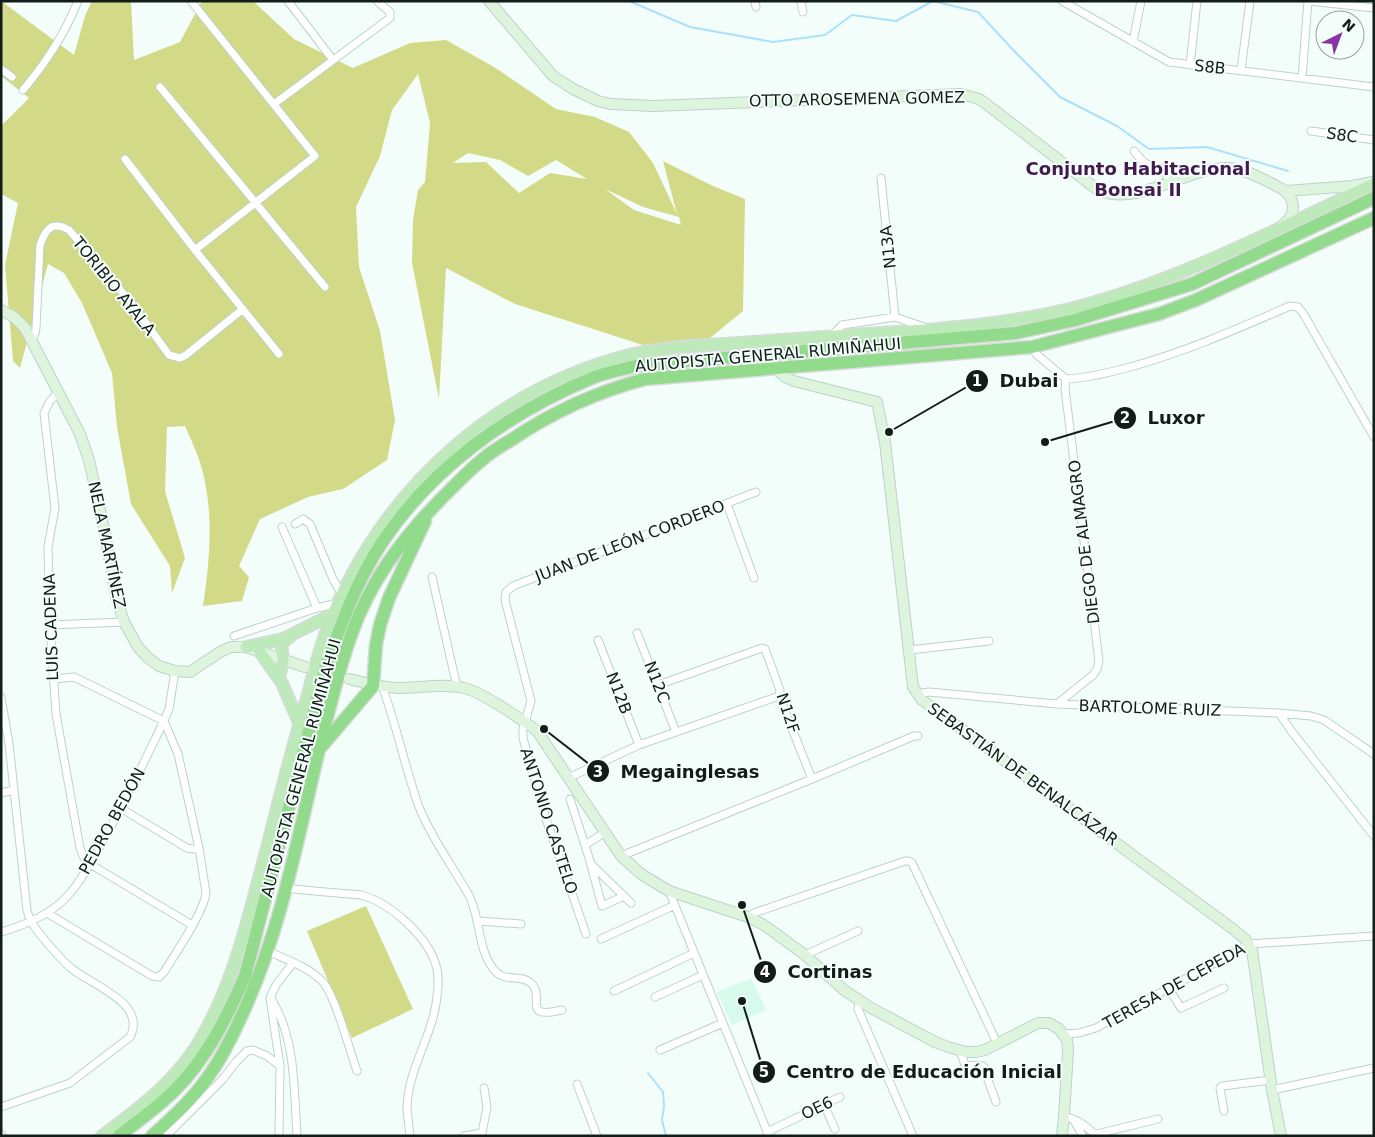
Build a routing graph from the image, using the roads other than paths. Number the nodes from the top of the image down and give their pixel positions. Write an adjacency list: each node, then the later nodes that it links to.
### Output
1 (78, 1): 23 (street)
2 (191, 1): 24 (street)
3 (288, 1): 15 (street)
4 (377, 1): 15 (street)
5 (489, 1): 30 (street, OTTO AROSEMENA GOMEZ)
6 (801, 1): 13 (street)
7 (1062, 1): 14 (street, S8B)
8 (1141, 1): 14 (street)
9 (1197, 1): 16 (street)
10 (1250, 1): 18 (street)
11 (1309, 1): 12 (street); 20 (street)
12 (1374, 8)
13 (803, 12)
14 (1133, 42): 16 (street, S8B)
15 (333, 60): 24 (street)
16 (1190, 65): 18 (street, S8B)
17 (1, 69): 19 (street)
18 (1242, 70): 20 (street, S8B)
19 (12, 77)
20 (1302, 78): 21 (street, S8B)
21 (1374, 87)
22 (160, 88): 34 (street)
23 (23, 90)
24 (274, 104): 34 (street)
25 (1311, 131): 26 (street, S8C)
26 (1374, 140)
27 (1134, 150): 30 (street)
28 (125, 159): 37 (street)
29 (881, 178): 41 (street, N13A)
30 (1170, 182): 32 (street, OTTO AROSEMENA GOMEZ)
31 (1374, 183): 32 (street); 36 (main road)
32 (1286, 191): 36 (street)
33 (1374, 198): 158 (highway, AUTOPISTA GENERAL RUMIÑAHUI)
34 (255, 204): 37 (street); 38 (street)
35 (1374, 218): 45 (highway, AUTOPISTA GENERAL RUMIÑAHUI)
36 (1278, 228): 42 (main road)
37 (195, 250): 39 (street)
38 (325, 287)
39 (242, 309): 44 (street, TORIBIO AYALA); 46 (street)
40 (1, 310): 44 (street, NELA MARTÍNEZ)
41 (895, 317): 42 (street); 43 (street)
42 (932, 330): 43 (main road)
43 (831, 337): 59 (main road)
44 (31, 339): 49 (street, NELA MARTÍNEZ)
45 (1032, 347): 47 (highway, AUTOPISTA GENERAL RUMIÑAHUI); 48 (street)
46 (279, 354)
47 (775, 368): 53 (highway, AUTOPISTA GENERAL RUMIÑAHUI); 69 (street, SEBASTIÁN DE BENALCÁZAR)
48 (1066, 379): 50 (street); 83 (street, DIEGO DE ALMAGRO)
49 (59, 392): 61 (street, NELA MARTÍNEZ); 62 (street, LUIS CADENA)
50 (1374, 437)
51 (756, 492): 52 (street, JUAN DE LEÓN CORDERO)
52 (727, 504): 57 (street); 58 (street, JUAN DE LEÓN CORDERO)
53 (432, 508): 78 (highway); 91 (highway, AUTOPISTA GENERAL RUMIÑAHUI)
54 (295, 524): 59 (street)
55 (282, 527): 60 (street)
56 (432, 577): 79 (street)
57 (754, 578)
58 (506, 592): 86 (street, ANTONIO CASTELO)
59 (338, 604): 60 (street); 64 (main road); 87 (main road)
60 (317, 608): 65 (street)
61 (124, 622): 62 (street); 73 (street, NELA MARTÍNEZ)
62 (50, 625): 74 (street, LUIS CADENA)
63 (637, 632): 77 (street, N12C)
64 (294, 633): 68 (main road); 71 (main road)
65 (234, 636)
66 (598, 640): 90 (street, N12B)
67 (989, 641): 69 (street)
68 (246, 647): 70 (street); 73 (street)
69 (910, 650): 80 (street, SEBASTIÁN DE BENALCÁZAR)
70 (260, 652): 71 (street); 76 (main road)
71 (283, 661): 72 (street); 76 (main road)
72 (305, 667)
73 (175, 671): 85 (street, PEDRO BEDÓN)
74 (53, 679): 85 (street); 104 (street, LUIS CADENA)
75 (348, 679): 78 (street)
76 (282, 684): 87 (main road)
77 (658, 685): 81 (street, N12F); 88 (street, N12C)
78 (378, 686): 79 (street); 91 (highway); 113 (street)
79 (457, 687): 86 (street)
80 (917, 694): 83 (street, BARTOLOME RUIZ); 122 (street, SEBASTIÁN DE BENALCÁZAR)
81 (779, 696): 88 (street); 94 (street, N12F)
82 (1, 697): 95 (street)
83 (1057, 704): 84 (street, BARTOLOME RUIZ)
84 (1279, 713): 92 (street, BARTOLOME RUIZ); 100 (street)
85 (164, 721): 98 (street, PEDRO BEDÓN); 102 (street)
86 (525, 722): 93 (street); 119 (street, ANTONIO CASTELO)
87 (299, 723): 157 (main road)
88 (676, 732): 90 (street)
89 (918, 736): 94 (street)
90 (639, 745): 93 (street)
91 (319, 749): 106 (highway, AUTOPISTA GENERAL RUMIÑAHUI)
92 (1374, 754)
93 (568, 778): 99 (street)
94 (812, 779): 103 (street)
95 (14, 790): 96 (street); 114 (street)
96 (1, 793)
97 (570, 799): 101 (street)
98 (122, 809): 102 (street); 104 (street, PEDRO BEDÓN)
99 (604, 832): 101 (street); 103 (street)
100 (1374, 836)
101 (585, 845): 105 (street)
102 (199, 848): 116 (street)
103 (621, 856): 107 (street)
104 (90, 864): 111 (street, PEDRO BEDÓN); 116 (street)
105 (591, 864): 108 (street); 108 (street)
106 (285, 888): 123 (highway, AUTOPISTA GENERAL RUMIÑAHUI); 163 (street)
107 (669, 891): 110 (street); 112 (street)
108 (624, 896): 109 (street)
109 (631, 903)
110 (675, 905): 121 (street); 124 (street)
111 (47, 912): 114 (street, PEDRO BEDÓN); 116 (street)
112 (748, 917): 125 (street); 137 (street)
113 (478, 921): 115 (street); 134 (street)
114 (31, 922): 118 (street, PEDRO BEDÓN); 149 (street)
115 (521, 924)
116 (192, 925)
117 (858, 931): 125 (street)
118 (1, 932)
119 (586, 934)
120 (1374, 936): 122 (street, TERESA DE CEPEDA)
121 (601, 939)
122 (1249, 944): 129 (street, TERESA DE CEPEDA); 144 (street)
123 (268, 952): 126 (street); 151 (highway, AUTOPISTA GENERAL RUMIÑAHUI)
124 (694, 952): 127 (street); 130 (street)
125 (806, 955): 133 (street)
126 (293, 962): 132 (street); 142 (street)
127 (703, 974): 131 (street); 135 (street)
128 (1224, 988): 129 (street)
129 (1169, 989): 136 (street, TERESA DE CEPEDA)
130 (614, 990)
131 (655, 997)
132 (270, 998): 140 (street); 162 (street)
133 (859, 1001): 139 (street); 166 (street)
134 (562, 1010)
135 (723, 1023): 138 (street); 156 (street)
136 (1064, 1034): 137 (street); 152 (street)
137 (998, 1045): 139 (street)
138 (660, 1050)
139 (960, 1051): 147 (street)
140 (280, 1066): 151 (street); 161 (street)
141 (1374, 1068): 144 (street)
142 (357, 1071)
143 (577, 1084): 165 (street)
144 (1271, 1085): 150 (street); 169 (street)
145 (484, 1088): 155 (street)
146 (840, 1097): 148 (street, OE6)
147 (996, 1102)
148 (824, 1105): 154 (street); 156 (street, OE6)
149 (1, 1107)
150 (1224, 1111)
151 (183, 1114): 159 (highway, AUTOPISTA GENERAL RUMIÑAHUI); 160 (street)
152 (1069, 1118): 153 (street); 167 (street); 168 (street)
153 (1158, 1119)
154 (834, 1129)
155 (483, 1134): 164 (street)
156 (768, 1134)
157 (102, 1136)
158 (119, 1136)
159 (152, 1136)
160 (166, 1136)
161 (279, 1136)
162 (297, 1136)
163 (410, 1136)
164 (464, 1136)
165 (597, 1136)
166 (914, 1136)
167 (1062, 1136)
168 (1083, 1136)
169 (1281, 1136)

